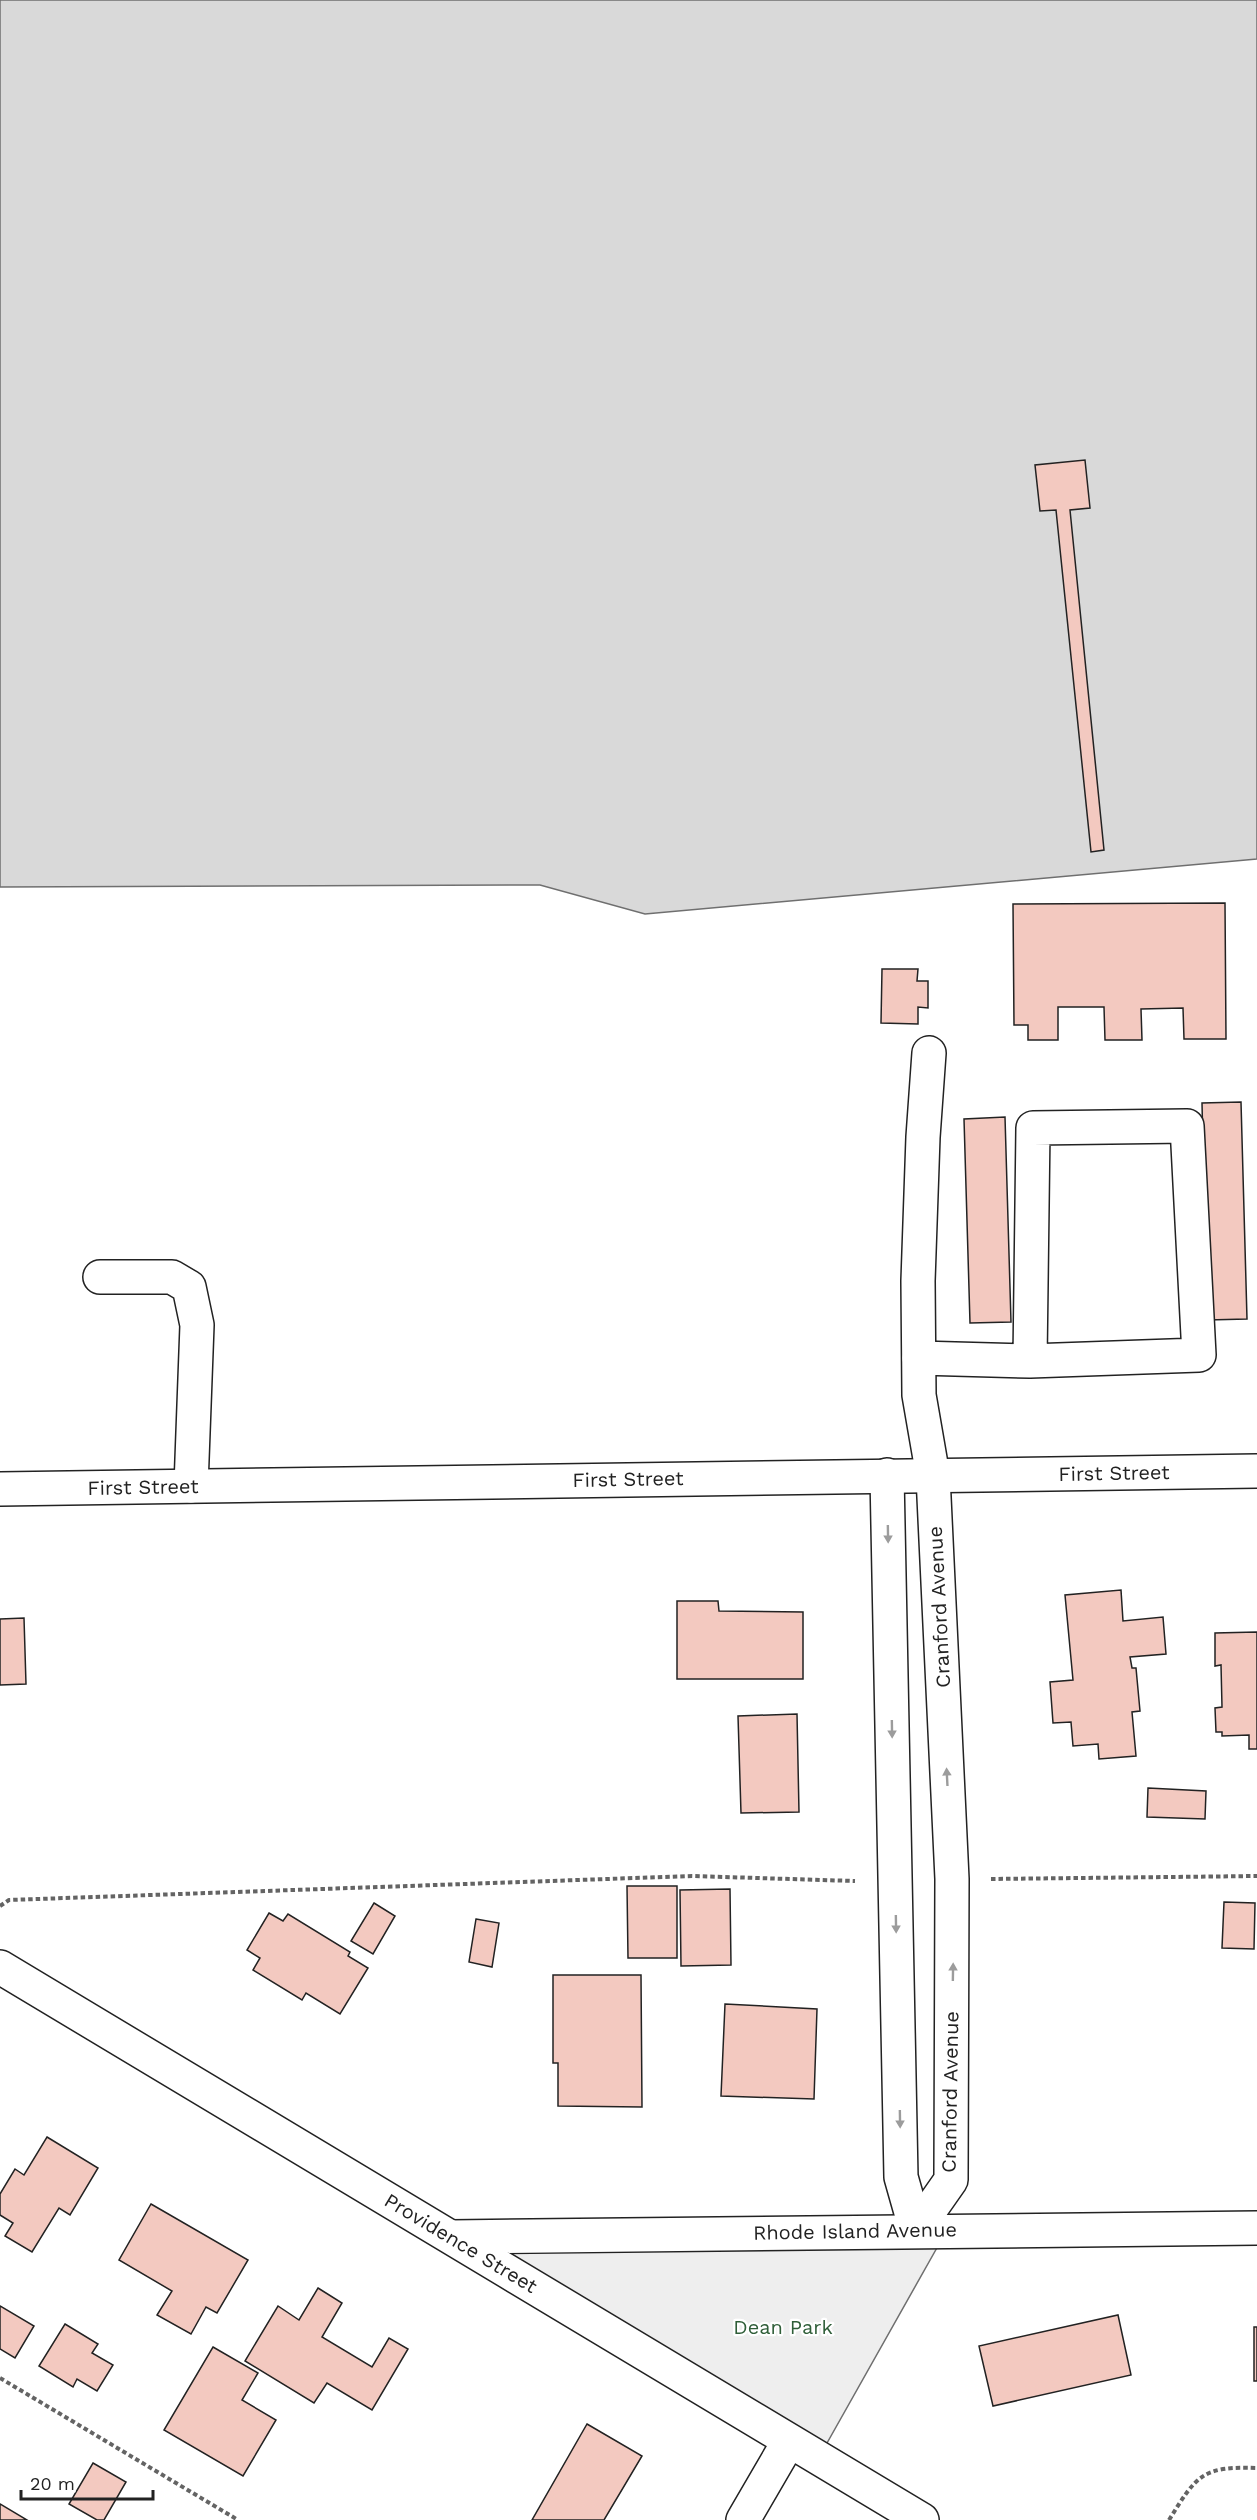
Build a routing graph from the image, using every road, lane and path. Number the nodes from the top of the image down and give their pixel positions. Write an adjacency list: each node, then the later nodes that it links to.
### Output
1 (929, 1053): 3 (street, Cranford Avenue)
2 (100, 1277): 8 (street)
3 (919, 1358): 4 (street); 7 (street, Cranford Avenue)
4 (1030, 1361): 4 (street)
5 (1257, 1471): 7 (street, First Street)
6 (886, 1475): 7 (street, First Street); 8 (street, First Street); 12 (street, one-way to 12)
7 (933, 1476): 11 (street, Cranford Avenue, one-way to 7)
8 (191, 1486): 9 (street, First Street)
9 (0, 1489)
10 (1257, 1876): 11 (path)
11 (952, 1879): 16 (street, Cranford Avenue, one-way to 11)
12 (895, 1882): 13 (path); 16 (street, one-way to 16)
13 (0, 1906)
14 (0, 1967): 17 (street, Providence Street)
15 (1257, 2228): 16 (street, Rhode Island Avenue)
16 (916, 2230): 17 (street, Rhode Island Avenue)
17 (453, 2237): 19 (street, Providence Street)
18 (0, 2378): 21 (path)
19 (789, 2441): 22 (street); 23 (street, Providence Street)
20 (1257, 2469): 24 (path)
21 (238, 2520)
22 (743, 2520)
23 (922, 2520)
24 (1169, 2520)

